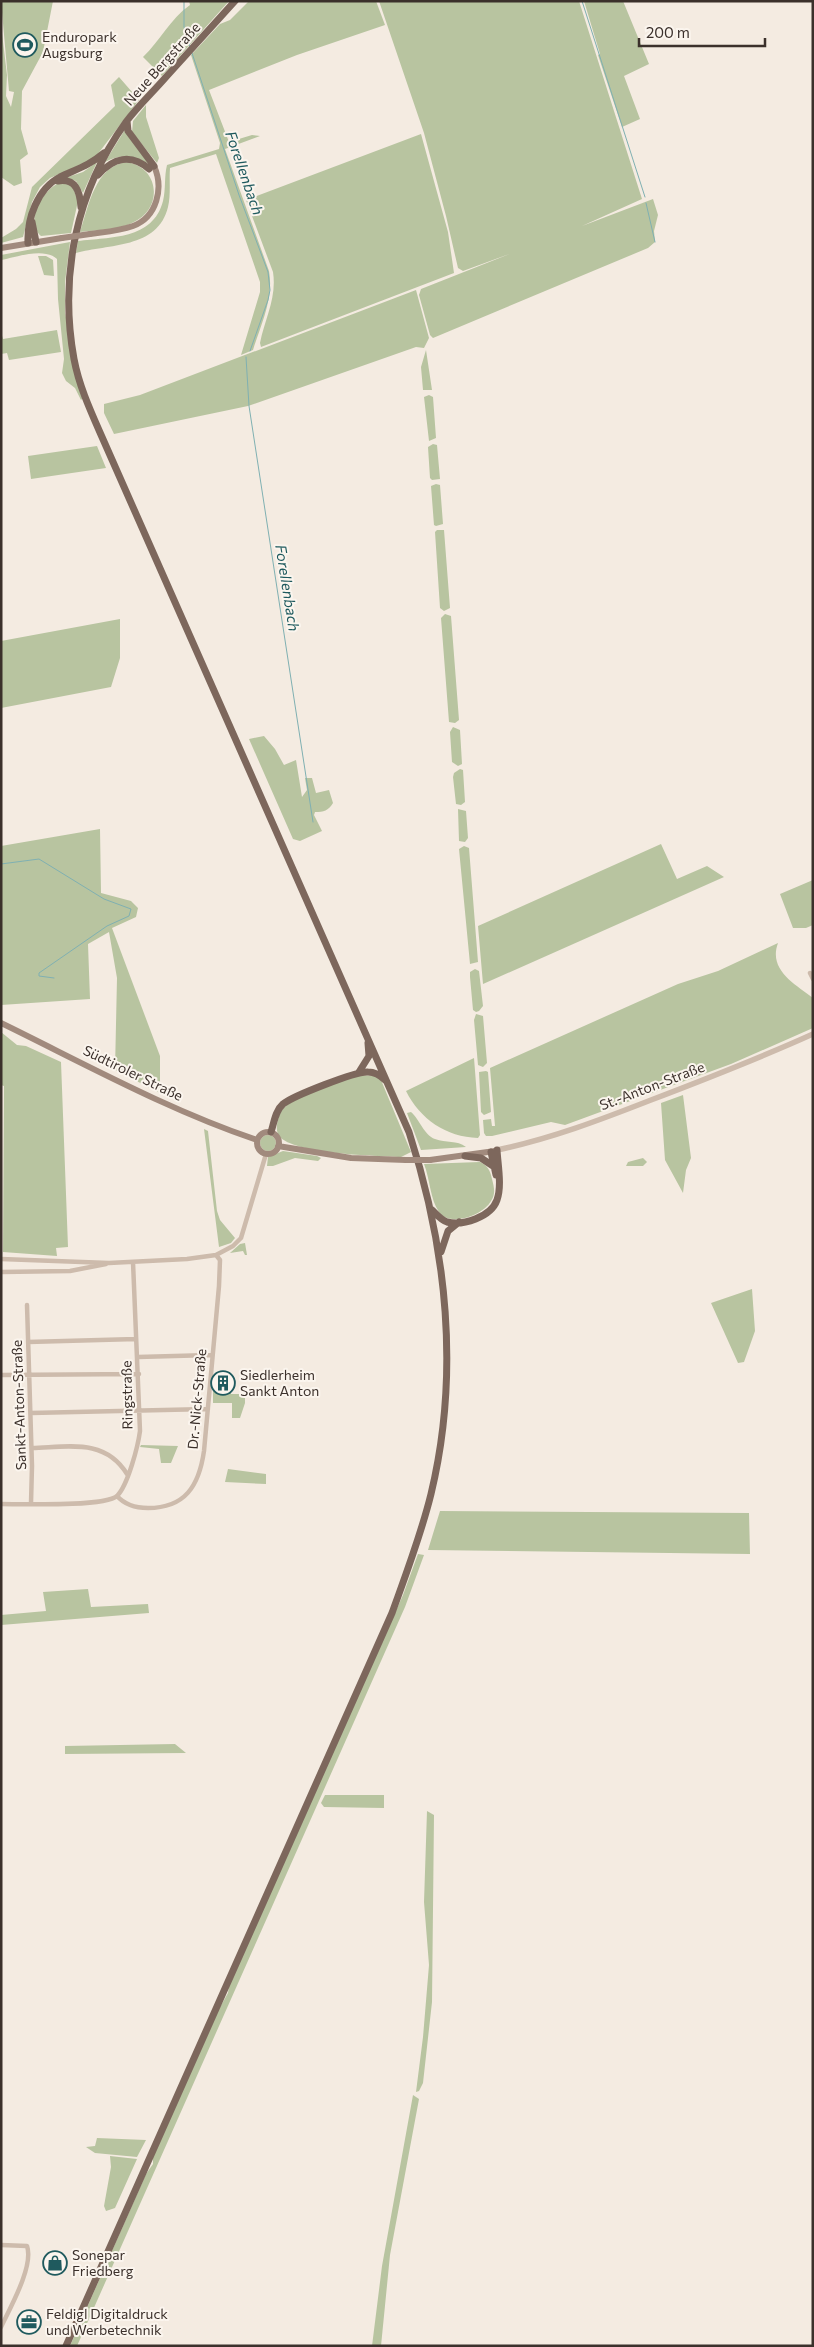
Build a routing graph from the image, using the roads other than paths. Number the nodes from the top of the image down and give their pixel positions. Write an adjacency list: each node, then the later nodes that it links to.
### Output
1 (235, 1): 2 (main road, Neue Bergstraße)
2 (127, 120): 3 (main road, Neue Bergstraße); 4 (main road)
3 (106, 152): 5 (main road); 6 (main road)
4 (151, 168): 5 (main road); 9 (main road, bridge)
5 (93, 181): 7 (main road)
6 (53, 182): 7 (main road); 8 (main road)
7 (81, 211): 16 (main road)
8 (31, 219): 9 (main road); 10 (main road)
9 (36, 242): 10 (main road)
10 (28, 243): 11 (main road)
11 (1, 248)
12 (810, 973): 13 (street)
13 (813, 979)
14 (1, 1023): 20 (main road, Südtiroler Straße)
15 (813, 1034): 22 (street, St.-Anton-Straße)
16 (368, 1040): 17 (main road); 18 (main road)
17 (359, 1072): 18 (main road); 19 (main road)
18 (387, 1081): 27 (main road)
19 (271, 1132): 20 (main road); 21 (main road)
20 (257, 1140): 23 (main road)
21 (278, 1146): 23 (main road); 24 (main road, bridge)
22 (497, 1150): 24 (main road); 25 (main road); 26 (main road)
23 (266, 1154): 30 (street)
24 (465, 1156): 25 (main road)
25 (493, 1166): 26 (main road)
26 (499, 1185): 28 (main road)
27 (432, 1210): 28 (main road); 29 (main road)
28 (460, 1222): 29 (main road)
29 (440, 1254): 57 (main road)
30 (216, 1255): 32 (street); 40 (street, Dr.-Nick-Straße)
31 (1, 1259): 33 (street)
32 (133, 1262): 34 (street); 38 (street, Ringstraße)
33 (83, 1263): 34 (street); 35 (street)
34 (109, 1263): 35 (street)
35 (83, 1269): 36 (street)
36 (1, 1272)
37 (27, 1306): 39 (street, Sankt-Anton-Straße)
38 (136, 1339): 39 (street); 41 (street, Ringstraße)
39 (28, 1342): 43 (street, Sankt-Anton-Straße)
40 (212, 1355): 41 (street); 46 (street, Dr.-Nick-Straße)
41 (138, 1357): 42 (street, Ringstraße)
42 (139, 1374): 43 (street); 45 (street, Ringstraße)
43 (30, 1375): 44 (street); 47 (street, Sankt-Anton-Straße)
44 (1, 1376)
45 (140, 1410): 46 (street); 47 (street); 50 (street, Ringstraße)
46 (208, 1410): 52 (street, Dr.-Nick-Straße)
47 (31, 1412): 48 (street, Sankt-Anton-Straße)
48 (32, 1448): 49 (street); 54 (street, Sankt-Anton-Straße)
49 (121, 1464): 50 (street); 51 (street)
50 (130, 1464): 51 (street, Ringstraße)
51 (127, 1474): 52 (street, Ringstraße)
52 (117, 1496): 54 (street)
53 (1, 1504): 54 (street)
54 (31, 1504)
55 (1, 2245): 56 (street)
56 (1, 2327)
57 (66, 2346)

